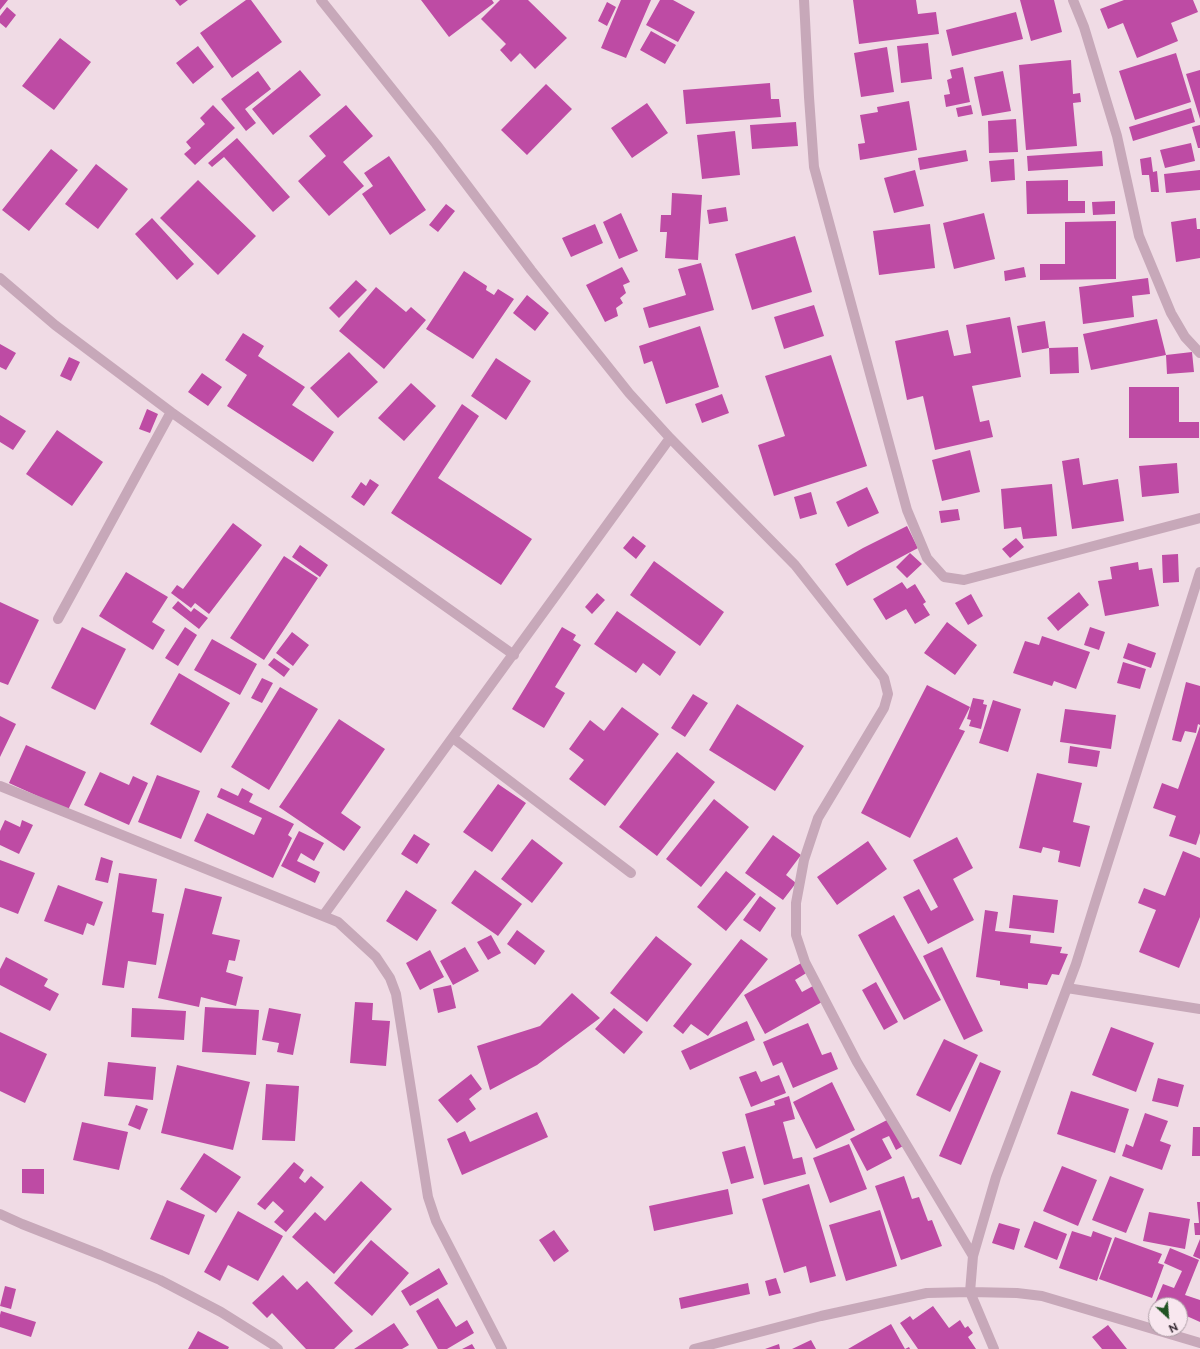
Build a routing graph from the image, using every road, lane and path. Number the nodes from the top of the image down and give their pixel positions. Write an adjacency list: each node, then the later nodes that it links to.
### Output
1 (321, 0): 7 (street)
2 (804, 0): 8 (street)
3 (1073, 0): 5 (street)
4 (0, 278): 6 (street)
5 (1200, 353)
6 (171, 412): 10 (street); 11 (street)
7 (670, 438): 11 (street); 19 (street)
8 (1200, 518)
9 (1200, 572): 16 (street)
10 (58, 620)
11 (514, 655): 12 (street)
12 (453, 738): 14 (street); 15 (street)
13 (0, 786): 15 (street)
14 (631, 872)
15 (323, 916): 23 (street)
16 (1067, 988): 17 (street); 19 (street)
17 (1200, 1009)
18 (0, 1214): 22 (street)
19 (973, 1256): 20 (street)
20 (970, 1292): 21 (street); 24 (street); 25 (street)
21 (1200, 1343)
22 (278, 1349)
23 (502, 1349)
24 (694, 1349)
25 (994, 1349)

